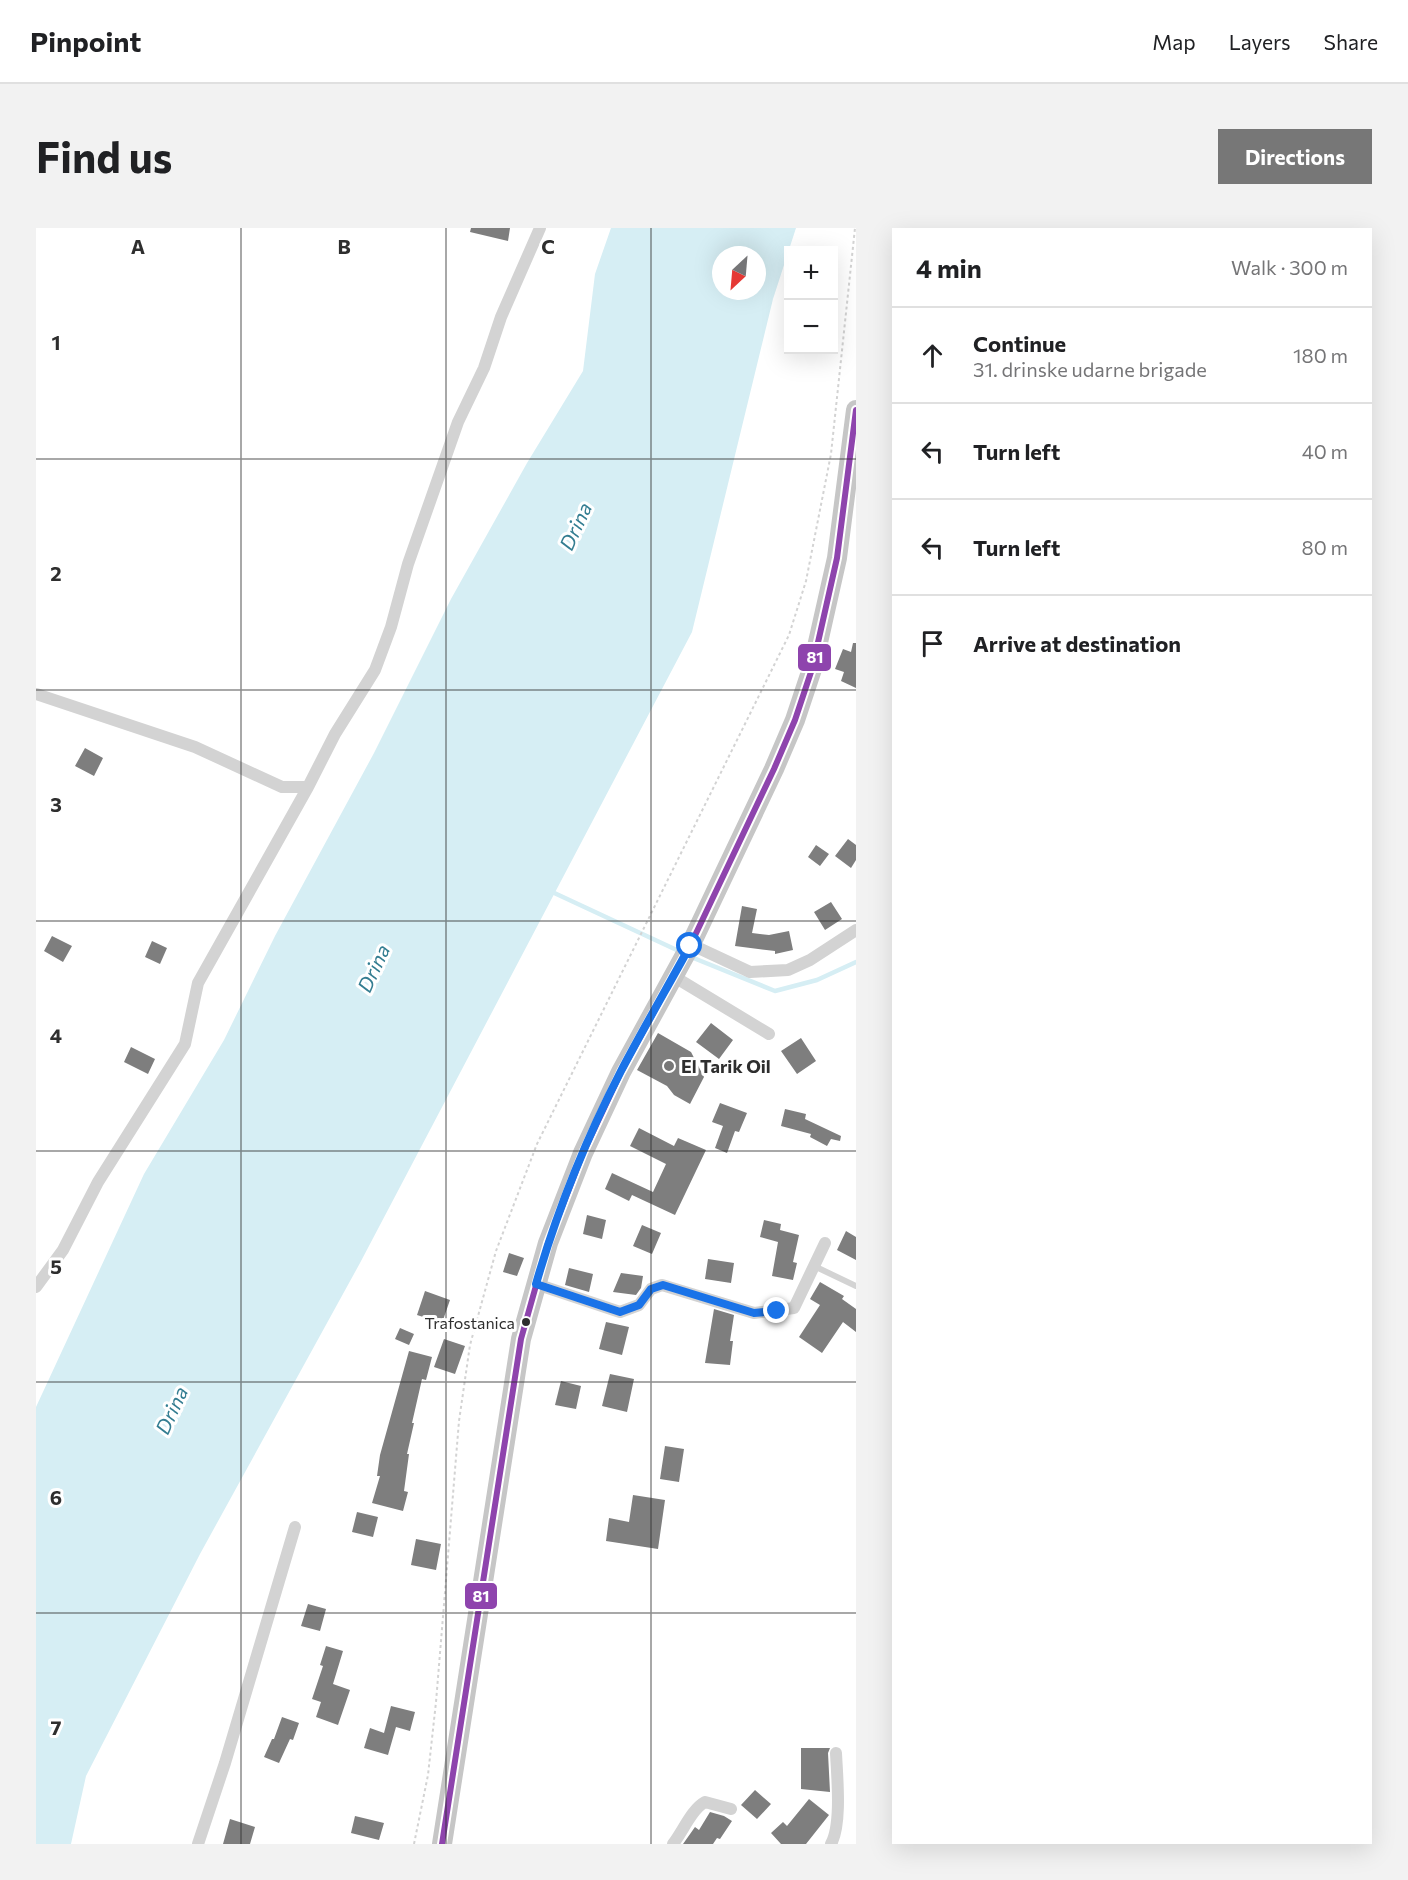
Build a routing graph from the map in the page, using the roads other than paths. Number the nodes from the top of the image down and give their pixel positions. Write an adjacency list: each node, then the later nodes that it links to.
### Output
1 (540, 228): 4 (street)
2 (856, 410): 6 (main road)
3 (36, 694): 4 (street)
4 (308, 788): 13 (street)
5 (856, 930): 6 (street)
6 (688, 949): 7 (main road)
7 (673, 976): 8 (street); 11 (main road)
8 (770, 1034)
9 (825, 1243): 10 (street)
10 (813, 1266): 11 (street); 12 (lane)
11 (536, 1284): 18 (main road)
12 (856, 1286)
13 (36, 1287)
14 (295, 1527): 17 (street)
15 (836, 1753): 20 (street)
16 (731, 1809): 19 (street)
17 (198, 1844)
18 (442, 1844)
19 (674, 1844)
20 (831, 1844)

